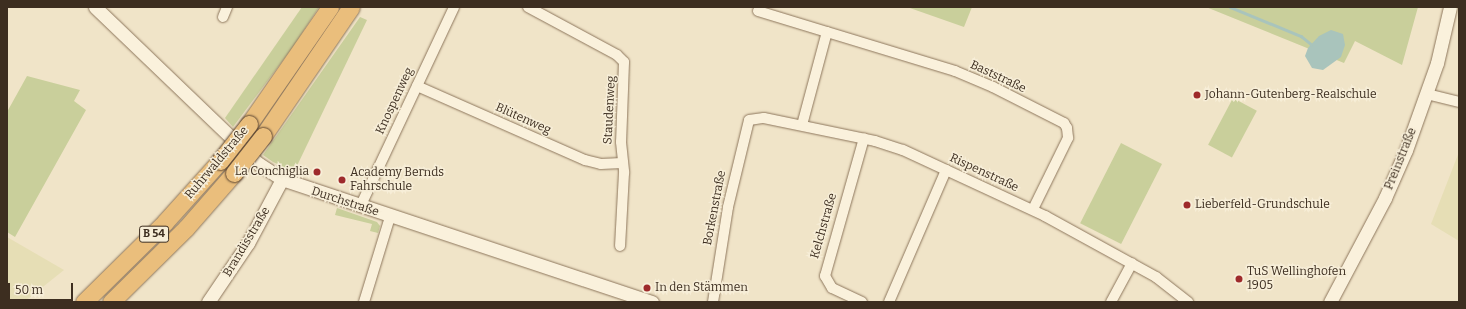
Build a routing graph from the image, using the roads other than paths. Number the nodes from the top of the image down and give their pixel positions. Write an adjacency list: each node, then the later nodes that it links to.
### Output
1 (95, 7): 19 (street, Durchstraße)
2 (227, 7): 9 (street)
3 (330, 7): 25 (highway, Ruhrwaldstraße / B 54, bridge)
4 (352, 7): 26 (highway, Ruhrwaldstraße / B 54, bridge)
5 (454, 7): 11 (street, Knospenweg)
6 (528, 7): 17 (street, Staudenweg)
7 (1450, 7): 12 (street, Preinstraße)
8 (758, 11): 10 (street, Baststraße)
9 (223, 17)
10 (827, 32): 15 (street); 21 (street, Baststraße)
11 (417, 86): 17 (street, Blütenweg); 20 (street, Knospenweg)
12 (1427, 94): 13 (street); 35 (street, Preinstraße)
13 (1459, 102)
14 (749, 120): 15 (street, Rispenstraße); 30 (street, Borkenstraße)
15 (802, 125): 16 (street, Rispenstraße)
16 (864, 138): 18 (street, Rispenstraße); 31 (street, Kelchstraße)
17 (622, 163): 23 (street, Staudenweg)
18 (946, 170): 21 (street, Rispenstraße); 32 (street)
19 (282, 179): 20 (street, Durchstraße); 27 (street, Brandisstraße)
20 (360, 207): 22 (street, Durchstraße)
21 (1033, 209): 24 (street, Rispenstraße)
22 (390, 216): 28 (street); 29 (street, Durchstraße)
23 (620, 246)
24 (1132, 263): 33 (street); 34 (street, Rispenstraße)
25 (84, 302)
26 (111, 302)
27 (208, 302)
28 (364, 302)
29 (652, 302)
30 (713, 302)
31 (862, 302)
32 (889, 302)
33 (1111, 302)
34 (1188, 302)
35 (1330, 302)

